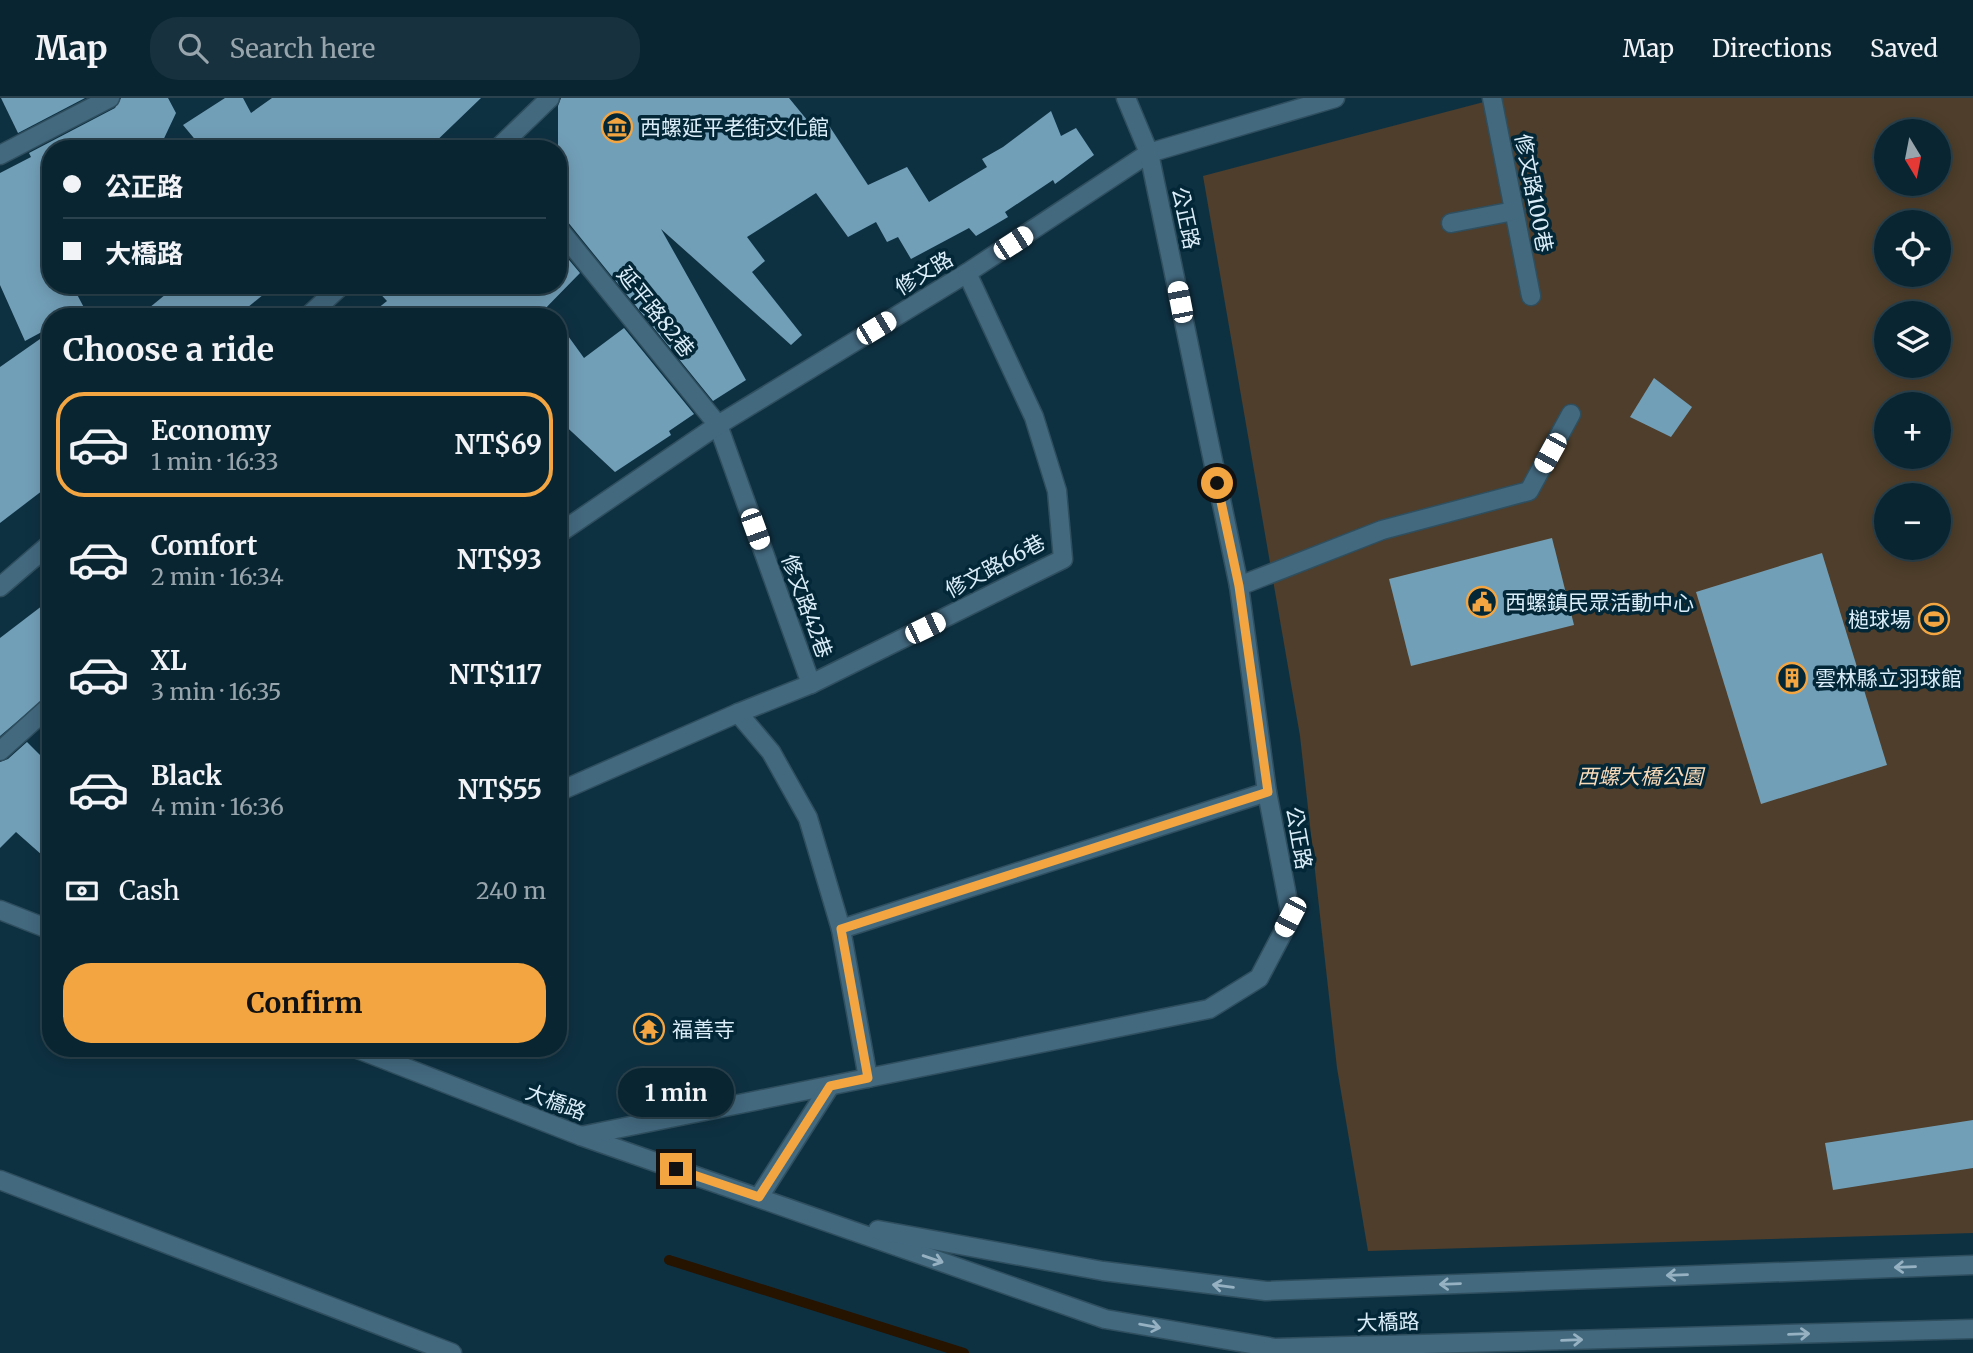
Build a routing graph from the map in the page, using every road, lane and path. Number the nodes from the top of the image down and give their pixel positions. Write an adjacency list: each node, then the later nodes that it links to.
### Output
1 (110, 98): 8 (street)
2 (551, 98): 6 (street)
3 (1126, 98): 7 (street, 公正路)
4 (1335, 98): 7 (street, 修文路)
5 (1492, 98): 9 (street, 修文路100巷)
6 (507, 140)
7 (1149, 153): 12 (street, 修文路); 20 (street, 公正路)
8 (0, 155)
9 (1514, 211): 10 (street); 14 (street, 修文路100巷)
10 (1451, 223)
11 (567, 239): 17 (street, 延平路82巷)
12 (967, 273): 17 (street, 修文路); 22 (street, 修文路66巷)
13 (332, 294): 15 (street)
14 (1531, 296)
15 (317, 308)
16 (1571, 414): 20 (street)
17 (718, 425): 18 (street, 修文路); 22 (street, 修文路42巷)
18 (567, 528)
19 (42, 551): 21 (street)
20 (1239, 586): 27 (street, 公正路)
21 (0, 587)
22 (811, 684): 24 (street, 修文路66巷)
23 (42, 713): 25 (street)
24 (738, 713): 26 (street, 修文路66巷); 30 (street)
25 (0, 751)
26 (567, 788)
27 (1268, 792): 30 (street); 32 (street, 公正路)
28 (0, 910): 29 (street)
29 (42, 926)
30 (841, 929): 32 (street)
31 (394, 1057): 34 (street, 大橋路)
32 (868, 1078): 33 (street, 公正路)
33 (830, 1086): 34 (street, 公正路); 36 (street)
34 (581, 1136): 36 (street, 大橋路)
35 (0, 1180): 40 (street)
36 (759, 1197): 37 (street, 大橋路)
37 (823, 1220): 38 (street, 大橋路, one-way to 37); 39 (street, 大橋路, one-way to 39)
38 (1973, 1265)
39 (1973, 1329)
40 (452, 1353)

